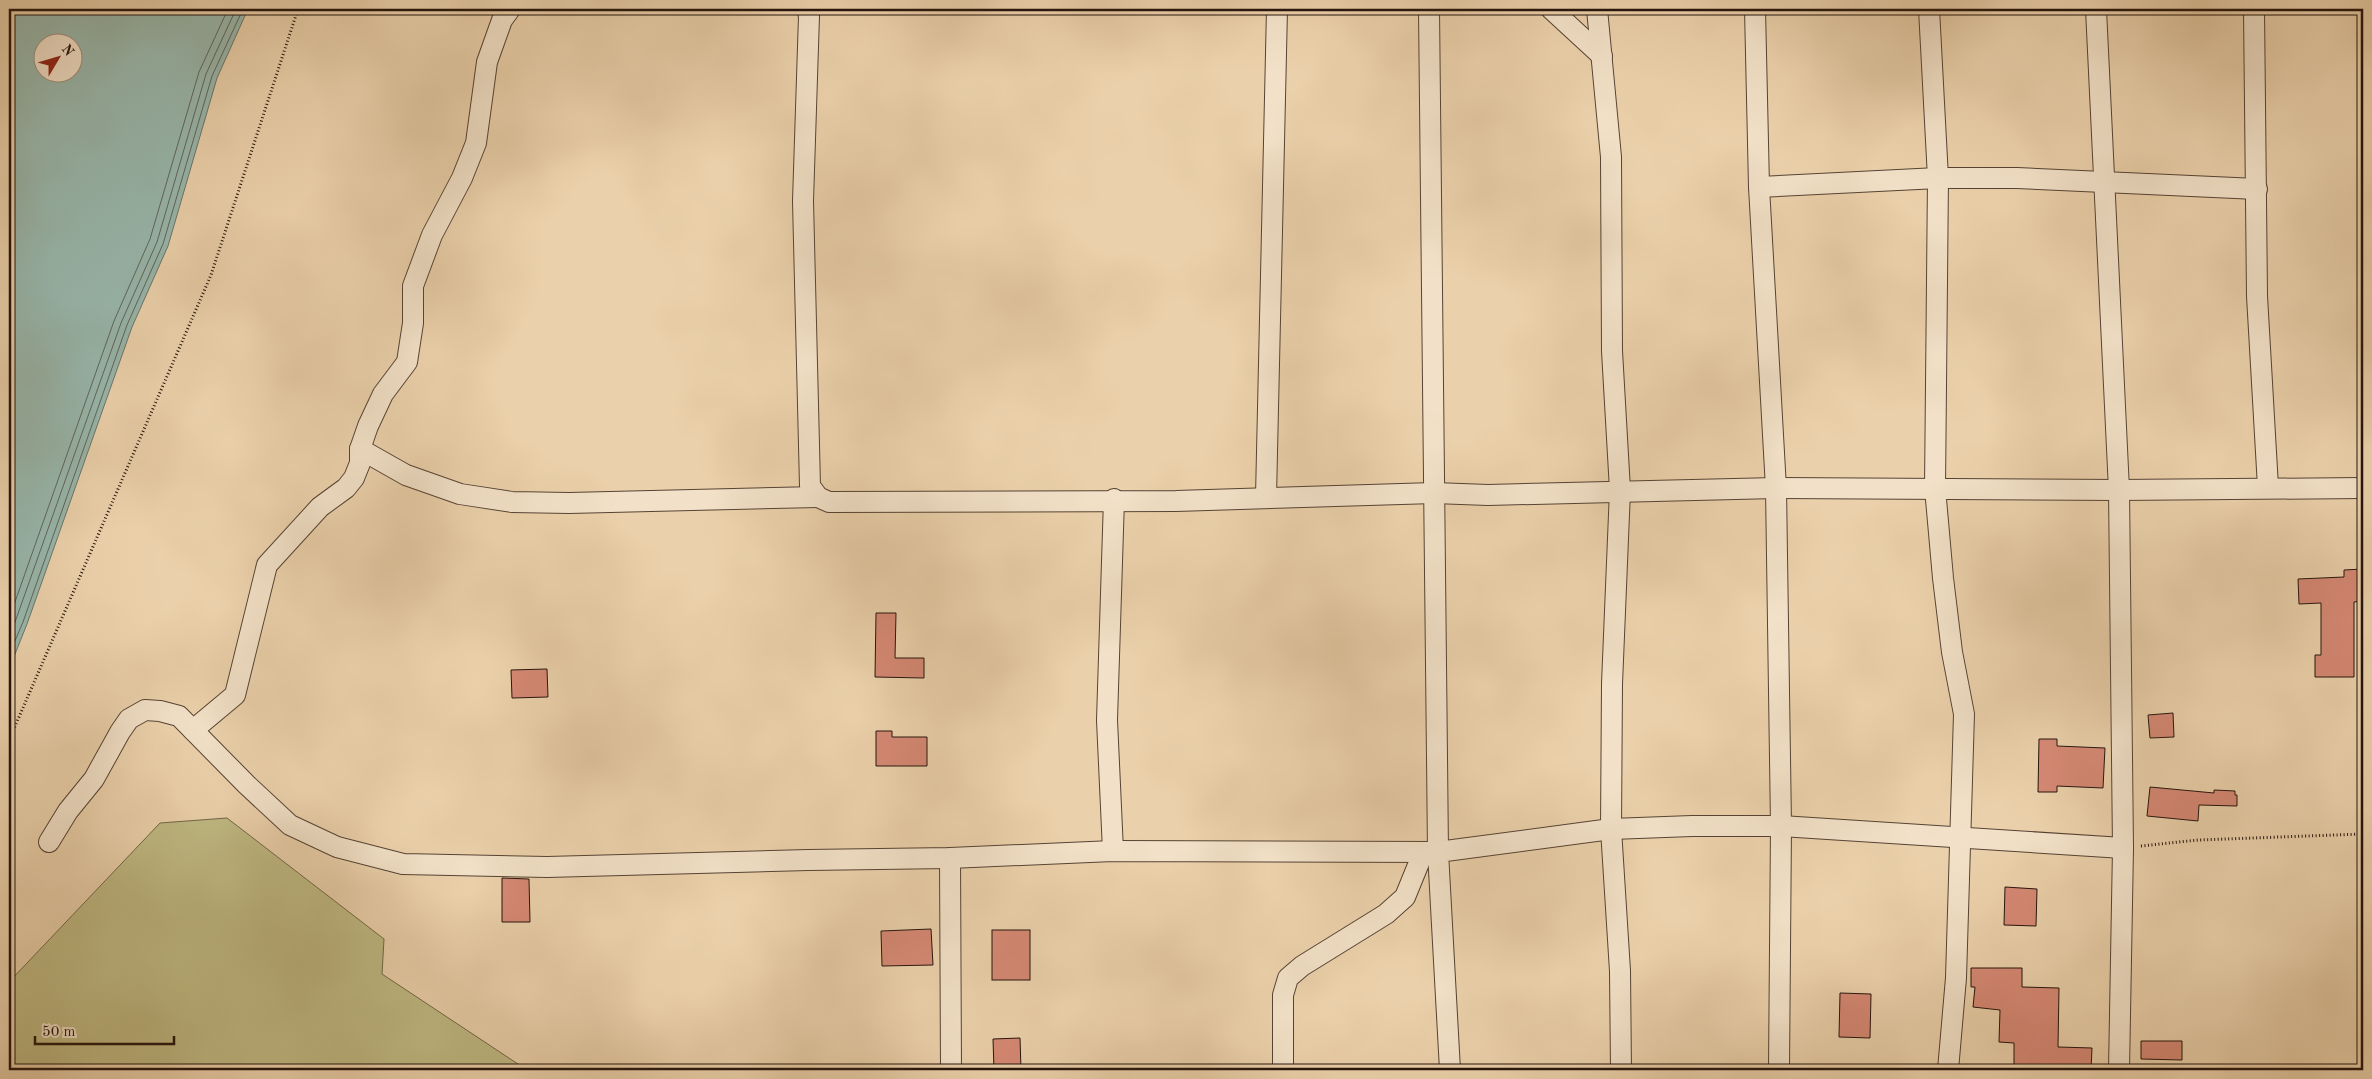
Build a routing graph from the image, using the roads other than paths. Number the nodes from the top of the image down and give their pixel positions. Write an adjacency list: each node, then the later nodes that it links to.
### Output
1 (510, 9): 16 (street)
2 (807, 9): 24 (street)
3 (1277, 9): 25 (street)
4 (1429, 9): 23 (street)
5 (1552, 9): 11 (street)
6 (1597, 9): 11 (street)
7 (1755, 9): 14 (street)
8 (1929, 9): 12 (street)
9 (2096, 9): 13 (street)
10 (2254, 9): 15 (street)
11 (1602, 56): 21 (street)
12 (1938, 178): 13 (street); 14 (street); 19 (street)
13 (2104, 183): 15 (street); 22 (street)
14 (1759, 188): 18 (street)
15 (2257, 190): 17 (street)
16 (360, 449): 24 (street); 27 (street)
17 (2268, 487): 20 (street); 22 (street)
18 (1776, 488): 19 (street); 21 (street); 28 (street)
19 (1936, 488): 22 (street); 30 (street)
20 (2363, 488)
21 (1620, 490): 23 (street); 29 (street)
22 (2120, 490): 32 (street)
23 (1434, 493): 25 (street); 34 (street)
24 (818, 497): 26 (street)
25 (1266, 497): 26 (street)
26 (1114, 499): 33 (street)
27 (193, 730): 31 (street); 35 (street)
28 (1780, 826): 29 (street); 30 (street); 40 (street)
29 (1611, 829): 34 (street); 39 (street)
30 (1961, 837): 32 (street); 41 (street)
31 (49, 842)
32 (2123, 848): 42 (street)
33 (1113, 851): 34 (street); 35 (street)
34 (1430, 852): 37 (street); 38 (street)
35 (950, 858): 36 (street)
36 (951, 1070)
37 (1283, 1070)
38 (1450, 1070)
39 (1621, 1070)
40 (1779, 1070)
41 (1948, 1070)
42 (2119, 1070)

